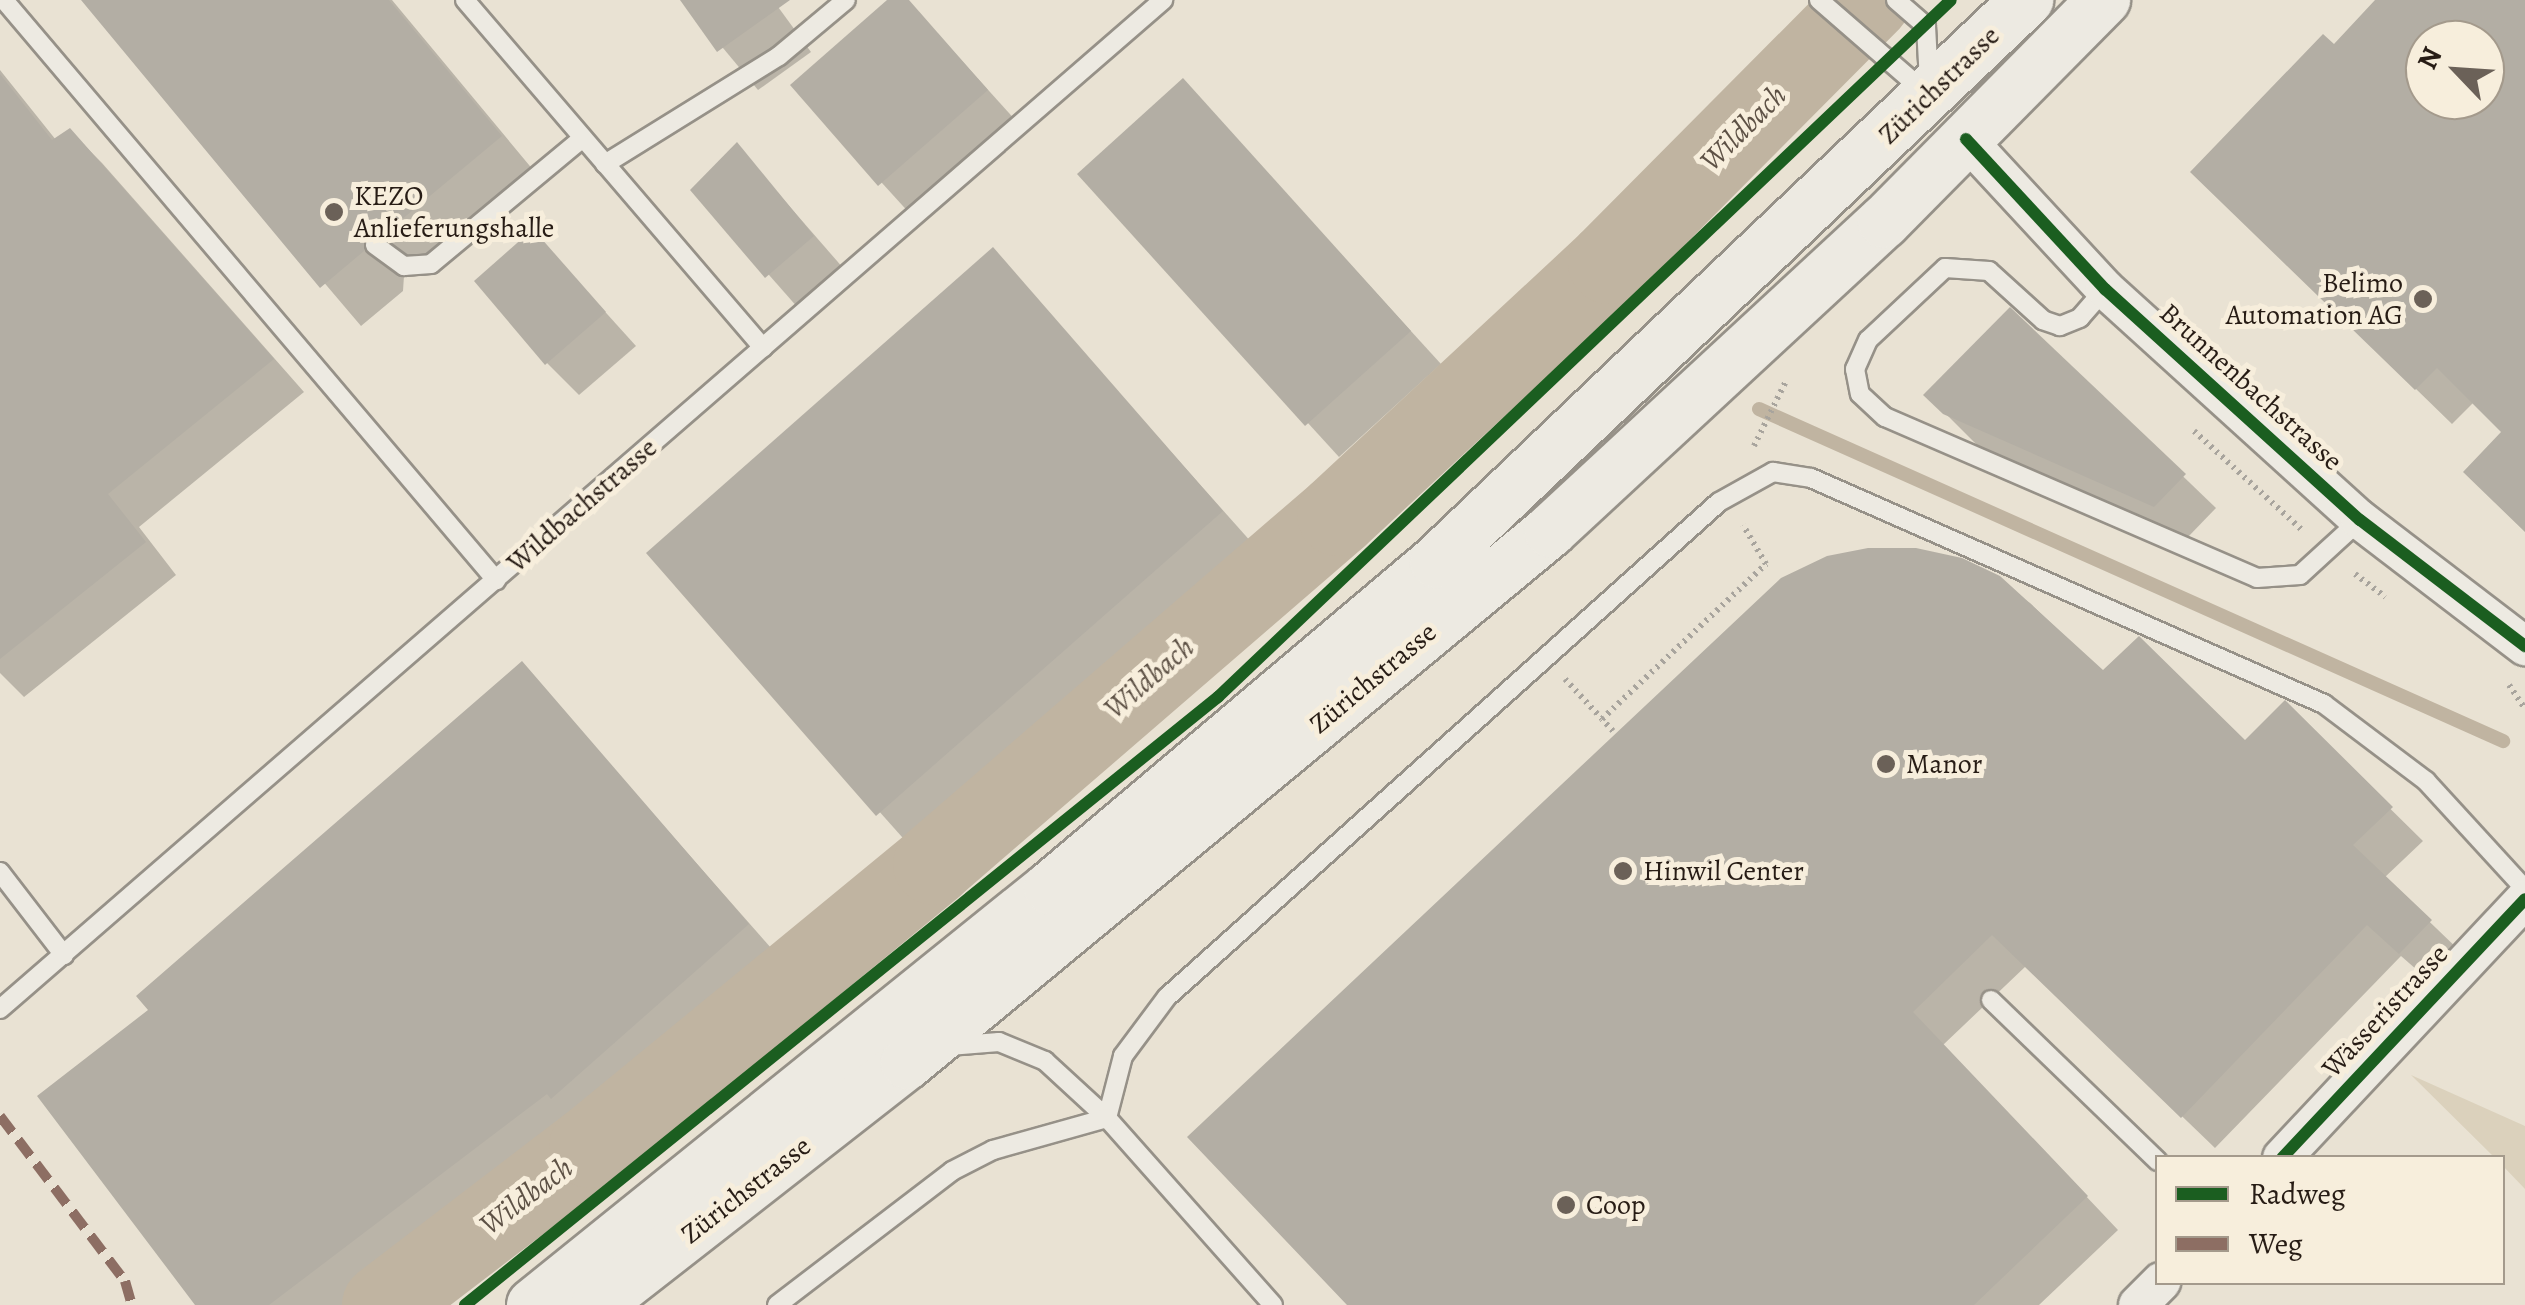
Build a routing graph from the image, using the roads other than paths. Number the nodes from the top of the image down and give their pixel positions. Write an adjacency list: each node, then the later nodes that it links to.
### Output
1 (4, 0): 17 (lane)
2 (464, 0): 10 (lane)
3 (846, 0): 12 (lane)
4 (1163, 0): 15 (lane, Wildbachstrasse)
5 (1896, 0): 9 (lane)
6 (2027, 0): 9 (main road, Zürichstrasse)
7 (2104, 0): 11 (main road, Zürichstrasse)
8 (1823, 4): 9 (lane)
9 (1930, 96): 11 (main road); 30 (main road, Zürichstrasse)
10 (583, 138): 12 (lane); 13 (lane)
11 (1966, 139): 14 (street, Brunnenbachstrasse); 25 (main road, Zürichstrasse)
12 (605, 164): 15 (lane)
13 (375, 245)
14 (2106, 289): 16 (street, Brunnenbachstrasse); 16 (lane)
15 (762, 348): 17 (lane, Wildbachstrasse)
16 (2360, 520): 18 (street, Brunnenbachstrasse)
17 (496, 580): 22 (lane, Wildbachstrasse)
18 (2525, 646)
19 (0, 872): 22 (lane)
20 (2525, 889): 26 (lane)
21 (2525, 900): 27 (street, Wässeristrasse)
22 (64, 954): 24 (lane, Wildbachstrasse)
23 (1991, 1000): 28 (lane)
24 (0, 1009)
25 (907, 1063): 26 (lane); 31 (main road, Zürichstrasse)
26 (1107, 1118): 32 (lane); 33 (lane)
27 (2285, 1155)
28 (2155, 1159)
29 (2158, 1285): 34 (street)
30 (533, 1305)
31 (597, 1305)
32 (778, 1305)
33 (1273, 1305)
34 (2138, 1305)

